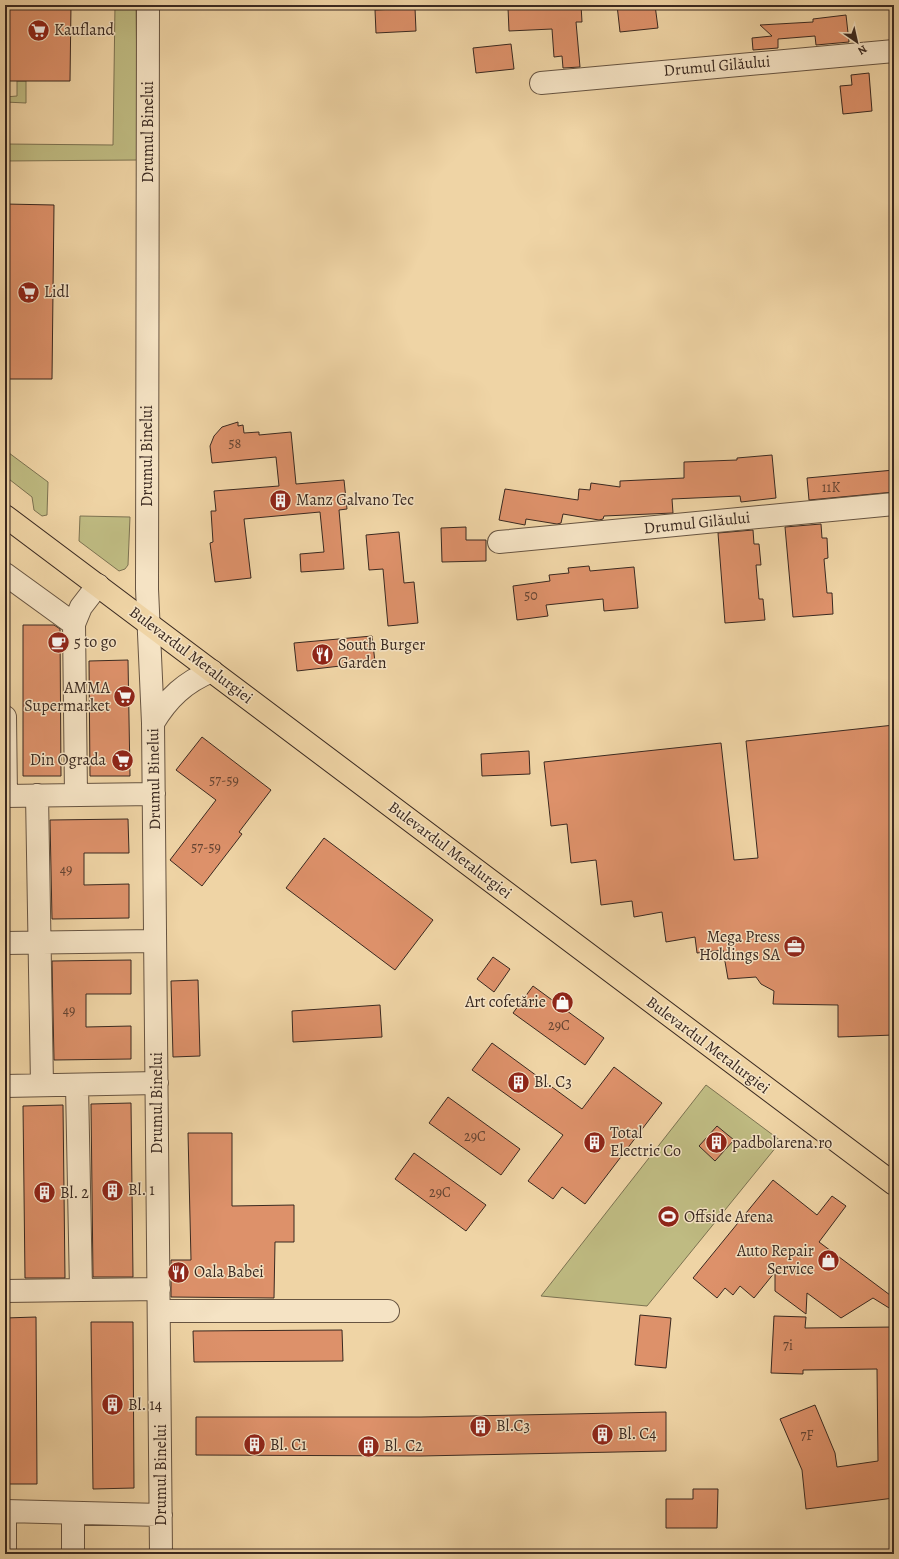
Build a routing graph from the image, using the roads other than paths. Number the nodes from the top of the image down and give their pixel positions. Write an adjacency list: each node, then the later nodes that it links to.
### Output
1 (148, 5): 9 (street, Drumul Binelui)
2 (894, 51): 3 (street, Drumul Gilăului)
3 (541, 82)
4 (894, 504): 6 (street, Drumul Gilăului)
5 (5, 516): 8 (main road, Bulevardul Metalurgiei)
6 (499, 542)
7 (5, 574): 10 (street)
8 (98, 585): 9 (main road, Bulevardul Metalurgiei); 10 (street)
9 (148, 623): 11 (main road, Bulevardul Metalurgiei); 13 (street, Drumul Binelui)
10 (74, 624): 15 (street)
11 (212, 671): 13 (street); 25 (main road, Bulevardul Metalurgiei)
12 (5, 718): 16 (street)
13 (153, 723): 14 (street, Drumul Binelui)
14 (154, 794): 15 (street); 18 (street, Drumul Binelui)
15 (76, 795): 17 (street)
16 (5, 796): 17 (street)
17 (37, 796): 20 (street)
18 (155, 941): 20 (street); 21 (street, Drumul Binelui)
19 (5, 943): 20 (street)
20 (39, 943): 22 (street)
21 (157, 1083): 23 (street); 26 (street, Drumul Binelui)
22 (42, 1085): 23 (street); 24 (street)
23 (77, 1085): 27 (street)
24 (5, 1086)
25 (894, 1184)
26 (159, 1289): 27 (street); 29 (street, Drumul Binelui)
27 (81, 1290): 28 (street)
28 (5, 1291)
29 (159, 1311): 30 (street); 33 (street, Drumul Binelui)
30 (388, 1311)
31 (5, 1511): 32 (street); 34 (street)
32 (73, 1513): 33 (street); 35 (street)
33 (161, 1515): 36 (street, Drumul Binelui)
34 (5, 1554)
35 (73, 1554)
36 (161, 1554)

